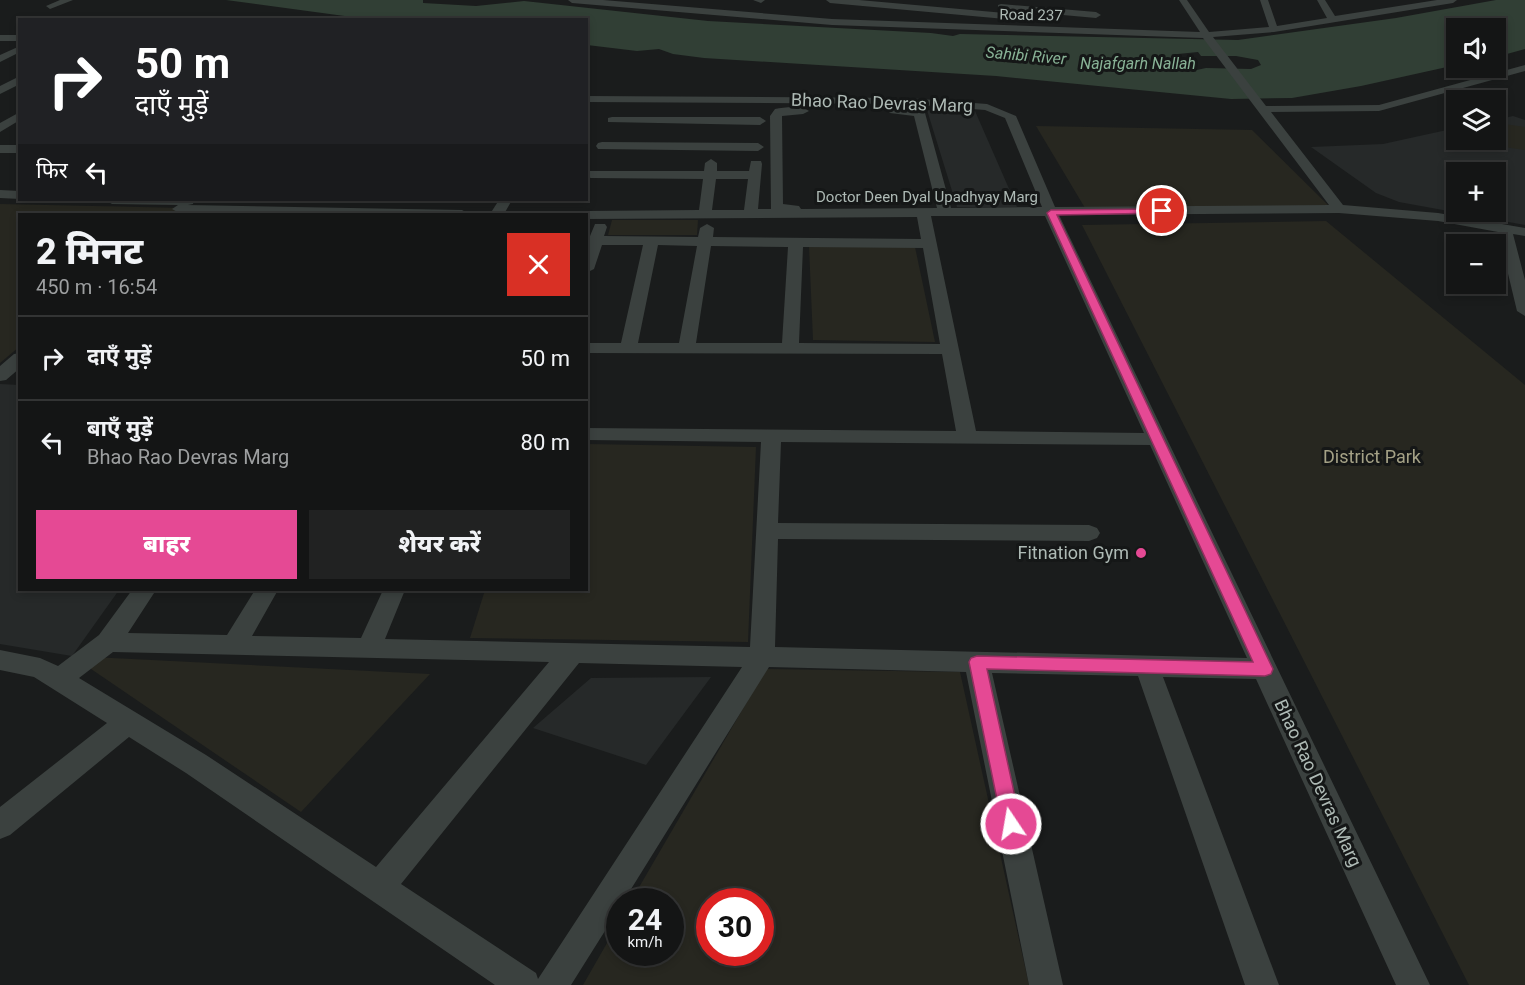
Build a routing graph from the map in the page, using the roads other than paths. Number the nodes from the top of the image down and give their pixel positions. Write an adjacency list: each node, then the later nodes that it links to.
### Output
1 (69, 0): 15 (street)
2 (572, 0): 12 (street, Road 237)
3 (657, 0): 16 (street)
4 (760, 0): 21 (street)
5 (920, 0): 19 (street)
6 (991, 0): 22 (street)
7 (1183, 0): 25 (street)
8 (1264, 0): 24 (street)
9 (1321, 0): 23 (street)
10 (1384, 0): 18 (street)
11 (1453, 0): 13 (street, Road 237)
12 (585, 1): 16 (street, Road 237)
13 (1432, 1): 18 (street, Road 237)
14 (829, 4): 19 (street)
15 (50, 6)
16 (648, 7): 21 (street, Road 237)
17 (1359, 7): 20 (street)
18 (1391, 10): 20 (street, Road 237)
19 (958, 13): 21 (street, Road 237); 22 (street, Road 237); 22 (street)
20 (1367, 14): 23 (street, Road 237)
21 (743, 16)
22 (1096, 16): 25 (street, Road 237)
23 (1333, 20): 24 (street, Road 237)
24 (1274, 30): 25 (street, Road 237)
25 (1208, 37): 35 (street)
26 (18, 38): 27 (street)
27 (0, 39)
28 (18, 49): 29 (street)
29 (0, 59)
30 (1525, 68): 35 (street)
31 (16, 75): 32 (street)
32 (0, 91)
33 (762, 100): 39 (street); 41 (street, Bhao Rao Devras Marg); 56 (street, Bhao Rao Devras Marg)
34 (588, 104): 41 (street, Bhao Rao Devras Marg)
35 (1260, 106): 52 (street)
36 (588, 113): 41 (street)
37 (18, 116): 40 (street)
38 (717, 121): 39 (street); 41 (street); 42 (street)
39 (760, 121): 43 (street)
40 (0, 128)
41 (604, 142): 42 (street); 46 (street)
42 (713, 147): 43 (street); 46 (street)
43 (758, 147): 47 (street)
44 (0, 149): 45 (street)
45 (18, 149)
46 (710, 175): 47 (street); 59 (street)
47 (755, 175): 60 (street)
48 (0, 194): 49 (street)
49 (18, 195)
50 (124, 201): 51 (street)
51 (183, 206): 54 (street)
52 (1339, 209): 56 (street, Doctor Deen Dyal Upadhyay Marg); 62 (street, Doctor Deen Dyal Upadhyay Marg)
53 (944, 211): 53 (street); 55 (street, Doctor Deen Dyal Upadhyay Marg); 56 (street, Doctor Deen Dyal Upadhyay Marg)
54 (312, 213)
55 (923, 213): 60 (street, Doctor Deen Dyal Upadhyay Marg); 70 (street)
56 (1051, 213): 84 (street, Bhao Rao Devras Marg)
57 (588, 214): 58 (street, Doctor Deen Dyal Upadhyay Marg)
58 (603, 214): 59 (street, Doctor Deen Dyal Upadhyay Marg); 65 (street)
59 (707, 214): 60 (street, Doctor Deen Dyal Upadhyay Marg); 67 (street)
60 (751, 214)
61 (1525, 232): 62 (street)
62 (1505, 234)
63 (1506, 234): 69 (street)
64 (1506, 238): 72 (street)
65 (591, 240): 66 (street); 71 (street)
66 (652, 240): 67 (street); 74 (street)
67 (705, 241): 68 (street); 75 (street)
68 (796, 242): 70 (street); 76 (street)
69 (1525, 243)
70 (929, 244): 77 (street)
71 (588, 257)
72 (1525, 311)
73 (588, 348): 74 (street)
74 (628, 348): 75 (street)
75 (687, 348): 76 (street)
76 (790, 349): 77 (street)
77 (950, 349): 83 (street)
78 (18, 360): 79 (street)
79 (0, 378): 80 (street)
80 (18, 379)
81 (588, 434): 82 (street)
82 (771, 435): 83 (street); 85 (street)
83 (967, 437): 84 (street)
84 (1157, 439): 98 (street, Bhao Rao Devras Marg)
85 (767, 531): 86 (street); 94 (street)
86 (1089, 533)
87 (143, 591): 90 (street)
88 (266, 591): 91 (street)
89 (394, 591): 92 (street)
90 (108, 642): 91 (street); 99 (street)
91 (234, 645): 92 (street)
92 (369, 648): 93 (street)
93 (572, 653): 94 (street); 102 (street)
94 (762, 657): 96 (street); 104 (street)
95 (0, 660): 99 (street)
96 (977, 662): 97 (street); 105 (street)
97 (1147, 667): 98 (street); 106 (street)
98 (1265, 669): 107 (street, Bhao Rao Devras Marg)
99 (59, 679): 100 (street)
100 (128, 722): 101 (street); 102 (street)
101 (0, 825)
102 (379, 887): 103 (street)
103 (524, 985)
104 (552, 985)
105 (1046, 985)
106 (1262, 985)
107 (1413, 985)

